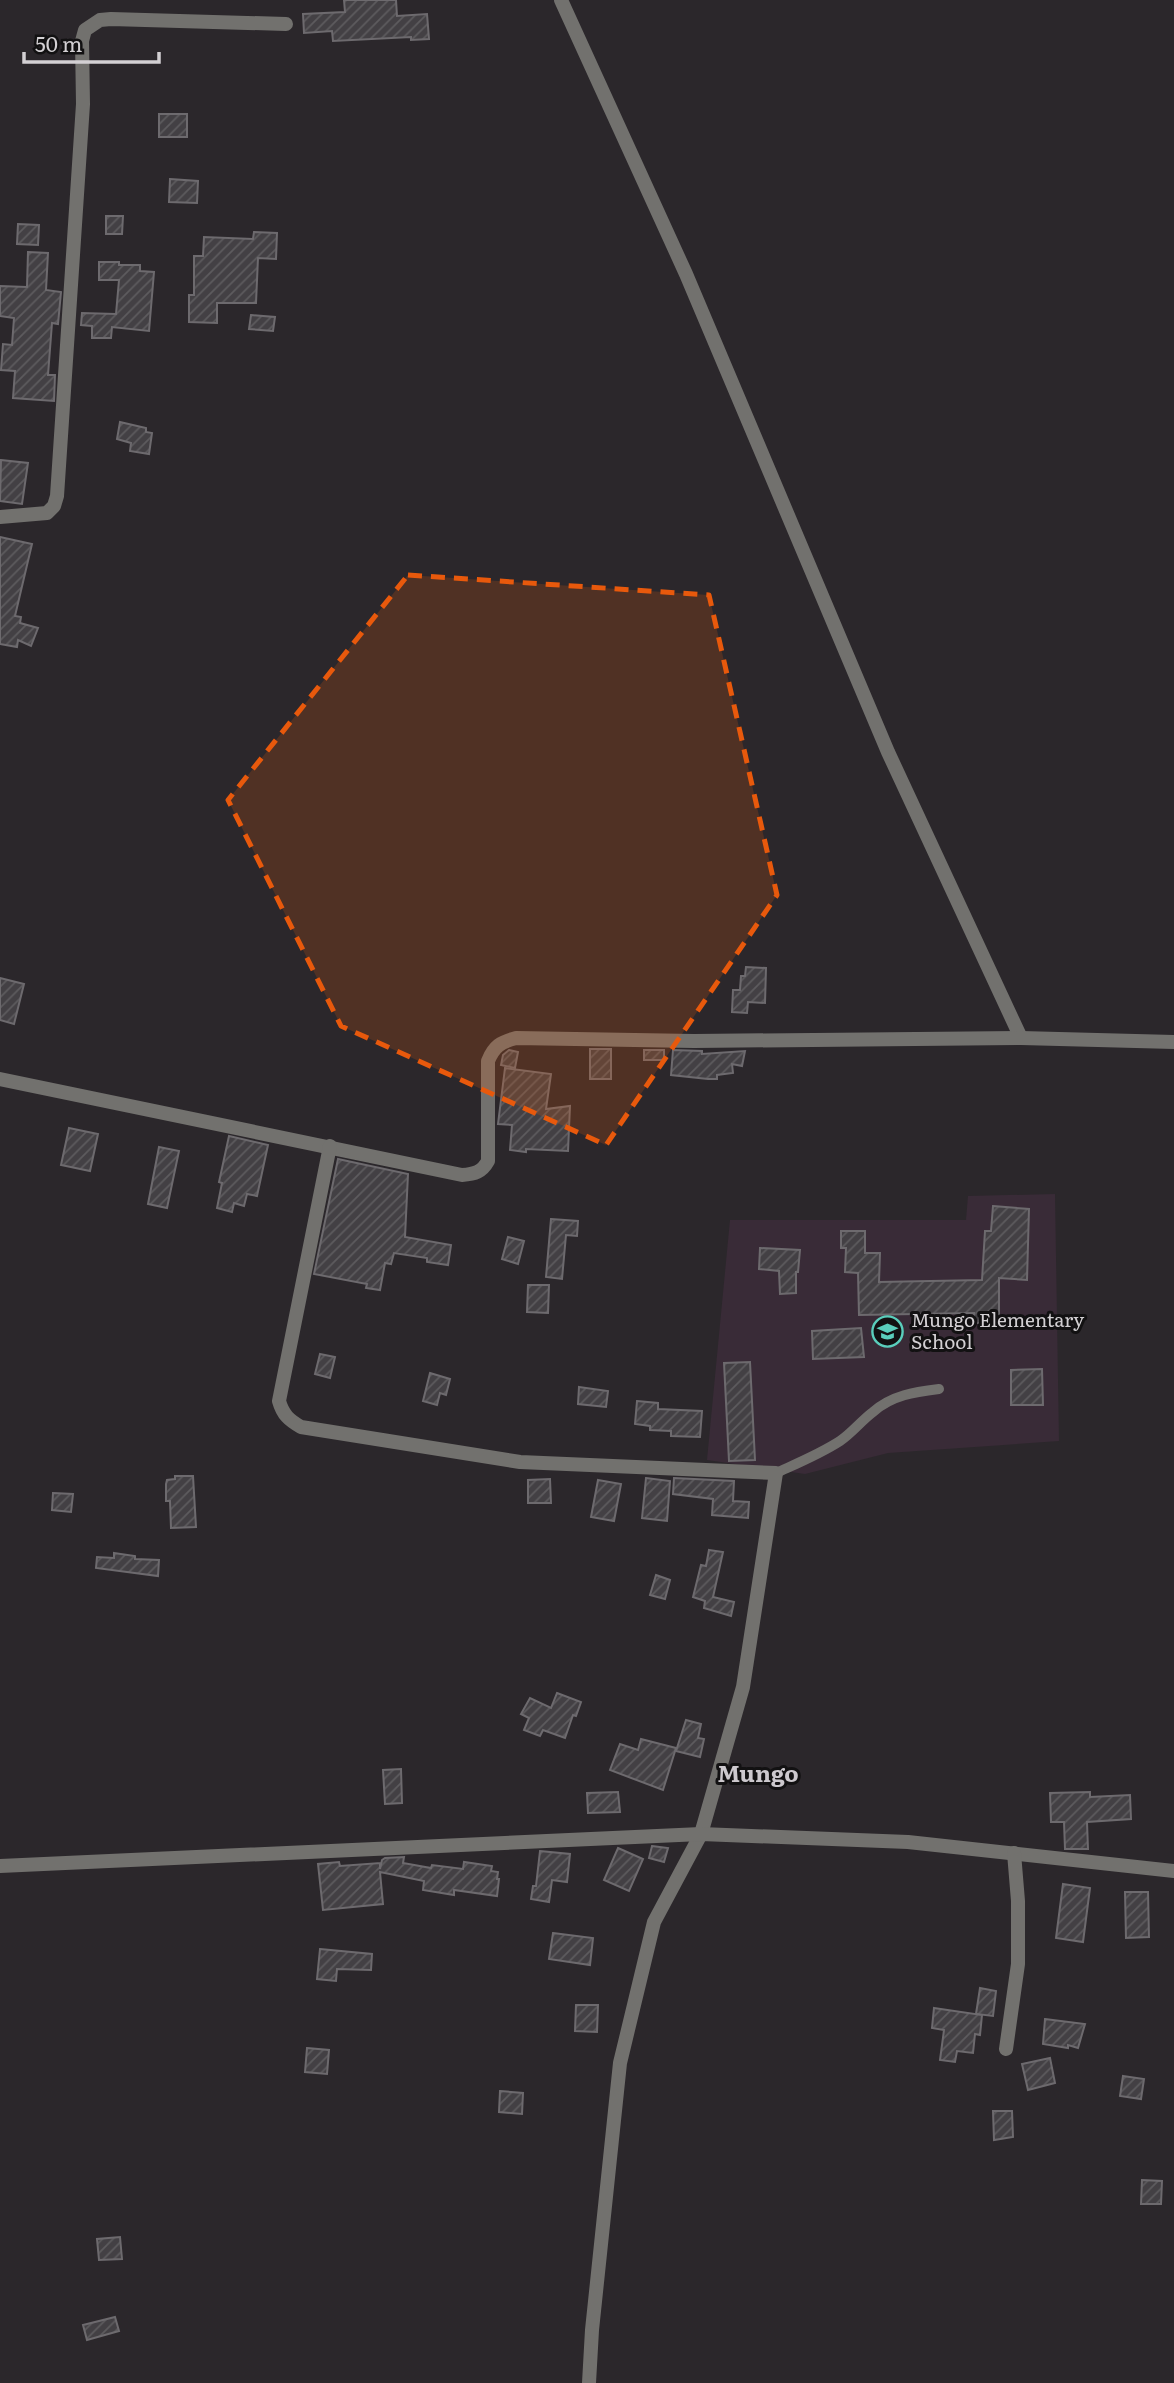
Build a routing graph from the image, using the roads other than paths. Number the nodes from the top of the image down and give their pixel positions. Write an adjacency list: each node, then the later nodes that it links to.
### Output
1 (561, 0): 4 (street)
2 (286, 24): 3 (street)
3 (0, 517)
4 (1021, 1038): 5 (street); 7 (street)
5 (1174, 1041)
6 (0, 1079): 7 (street)
7 (330, 1146): 9 (street)
8 (939, 1389): 9 (lane)
9 (776, 1473): 10 (street)
10 (701, 1834): 11 (street); 12 (street); 15 (street)
11 (1014, 1853): 13 (street); 14 (street)
12 (0, 1866)
13 (1174, 1871)
14 (1006, 2049)
15 (589, 2383)

